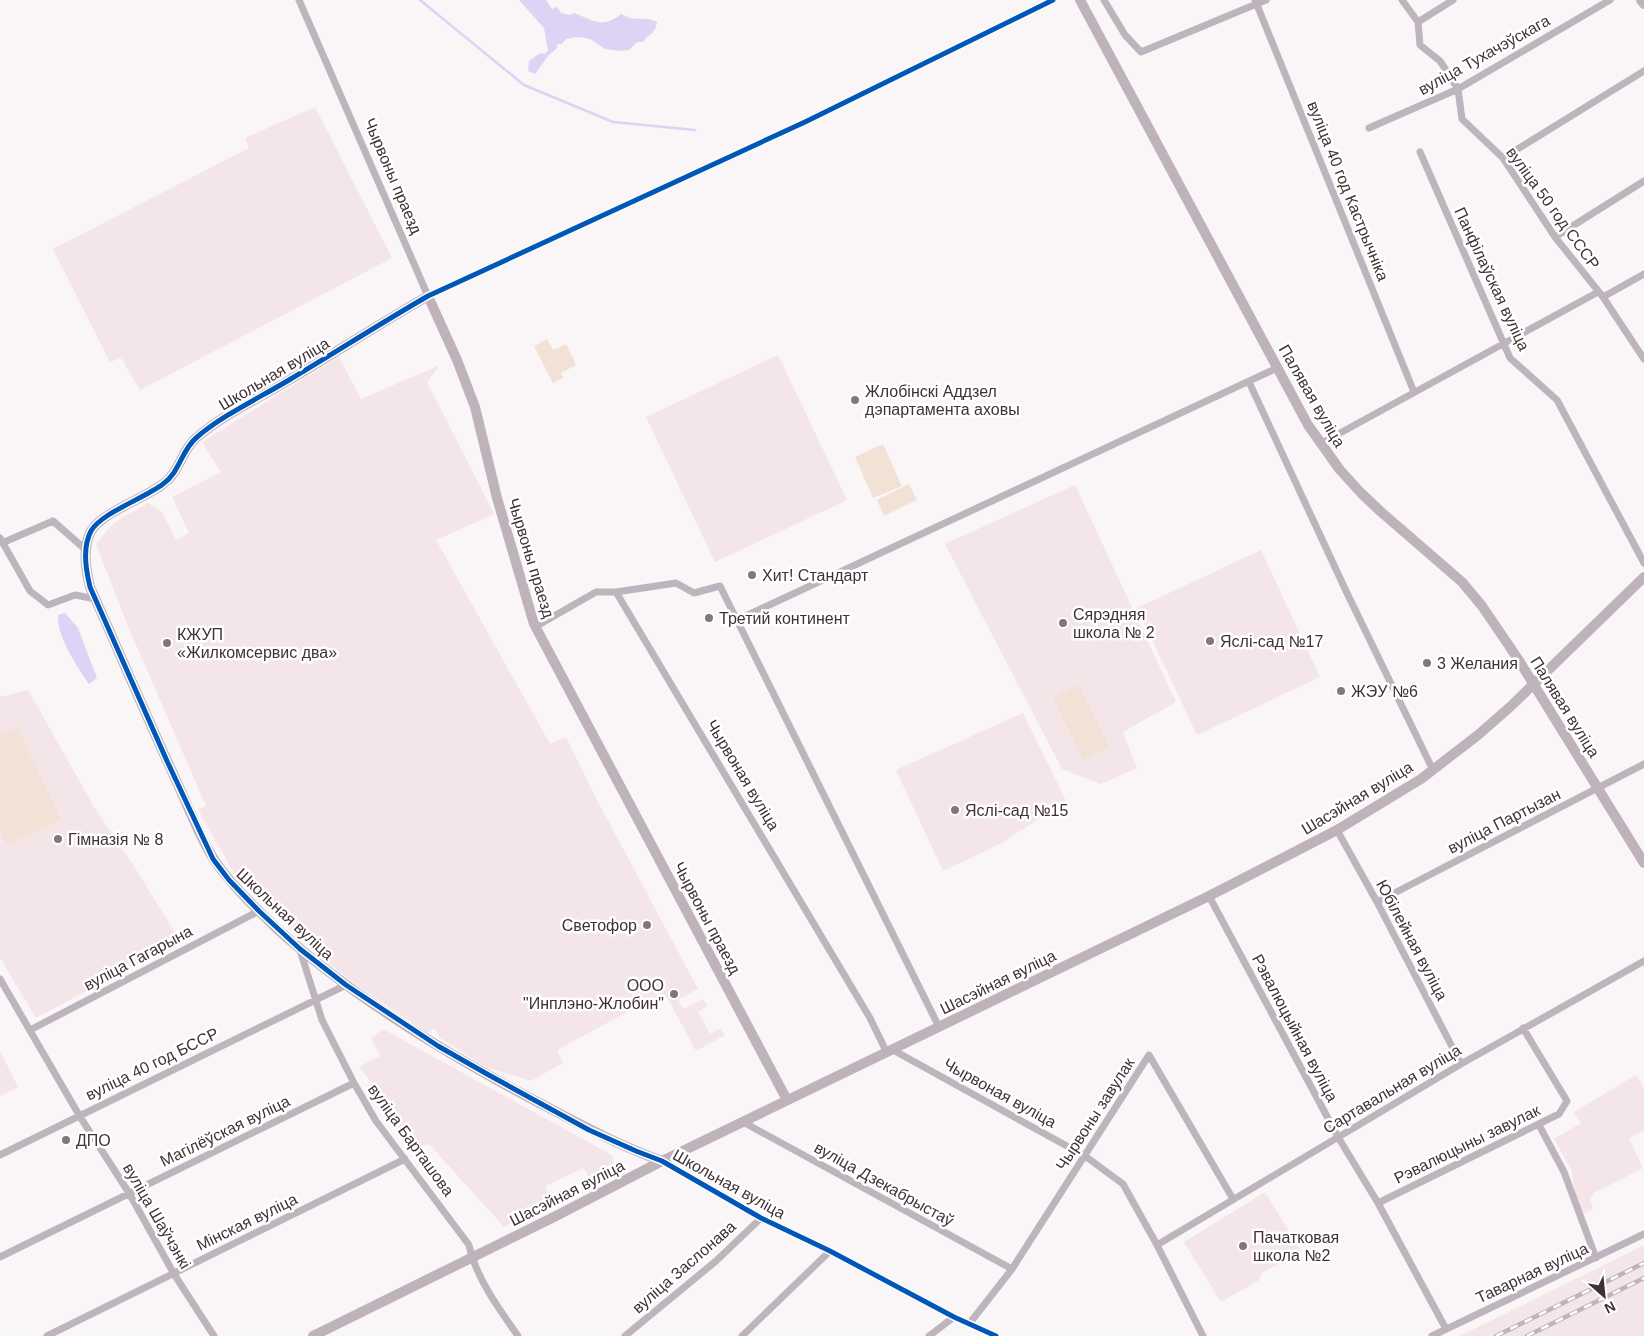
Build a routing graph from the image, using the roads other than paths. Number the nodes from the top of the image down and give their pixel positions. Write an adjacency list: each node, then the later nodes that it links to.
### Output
1 (299, 0): 22 (street, Чырвоны праезд)
2 (1053, 0): 22 (street)
3 (1080, 0): 25 (street, Палявая вуліца)
4 (1104, 0): 10 (street)
5 (1266, 0): 10 (street)
6 (1402, 0): 12 (street, вуліца 50 год СССР)
7 (1454, 0): 12 (street)
8 (1610, 0): 14 (street, вуліца Тухачэўскага)
9 (1641, 0): 11 (street)
10 (1256, 2): 27 (street, вуліца 40 год Кастрычніка)
11 (1644, 4)
12 (1418, 22): 14 (street, вуліца 50 год СССР)
13 (1644, 71): 17 (street)
14 (1458, 89): 15 (street, вуліца Тухачэўскага); 17 (street, вуліца 50 год СССР)
15 (1368, 128)
16 (1420, 152): 23 (street, Панфілаўская вуліца)
17 (1502, 158): 19 (street, вуліца 50 год СССР)
18 (1644, 181): 19 (street)
19 (1555, 237): 21 (street, вуліца 50 год СССР)
20 (1644, 274): 21 (street)
21 (1601, 295): 23 (street); 24 (street, вуліца 50 год СССР)
22 (428, 296): 30 (street, Школьная вуліца); 36 (street, Чырвоны праезд)
23 (1504, 345): 27 (street); 31 (street, Панфілаўская вуліца)
24 (1644, 359)
25 (1277, 368): 26 (street); 28 (street, Палявая вуліца)
26 (1249, 382): 35 (street); 39 (street)
27 (1414, 392): 28 (street)
28 (1320, 444): 37 (street, Палявая вуліца)
29 (2, 545): 30 (street); 34 (street)
30 (86, 550): 34 (street, Школьная вуліца)
31 (1644, 563)
32 (1644, 577): 37 (street, Шасэйная вуліца)
33 (616, 592): 35 (street); 36 (street); 54 (street, Чырвоная вуліца)
34 (96, 599): 45 (street, Школьная вуліца)
35 (737, 620): 51 (street)
36 (535, 627): 57 (street, Чырвоны праезд)
37 (1534, 684): 39 (street, Шасэйная вуліца); 40 (street, Палявая вуліца)
38 (1644, 764): 40 (street, вуліца Партызан)
39 (1433, 770): 41 (street, Шасэйная вуліца)
40 (1597, 788): 42 (street, Палявая вуліца); 44 (street, вуліца Партызан)
41 (1337, 830): 43 (street, Шасэйная вуліца); 44 (street, Юбілейная вуліца)
42 (1644, 863)
43 (1210, 896): 51 (street, Шасэйная вуліца); 61 (street, Рэвалюцыйная вуліца)
44 (1377, 902): 55 (street, Юбілейная вуліца)
45 (259, 911): 46 (street, Школьная вуліца); 53 (street, вуліца Гагарына)
46 (300, 949): 49 (street, Школьная вуліца); 50 (street, вуліца Барташова)
47 (1644, 961): 52 (street, Сартавальная вуліца)
48 (0, 980): 53 (street, вуліца Шаўчэнкі)
49 (346, 984): 50 (street, вуліца 40 год БССР); 65 (street, Школьная вуліца)
50 (316, 999): 56 (street, вуліца Барташова); 58 (street, вуліца 40 год БССР)
51 (939, 1027): 54 (street, Шасэйная вуліца)
52 (1523, 1028): 55 (street, Сартавальная вуліца); 60 (street, Рэвалюцыны завулак)
53 (30, 1030): 58 (street, вуліца Шаўчэнкі)
54 (890, 1052): 57 (street, Шасэйная вуліца); 63 (street, Чырвоная вуліца)
55 (1461, 1064): 61 (street, Сартавальная вуліца)
56 (354, 1083): 64 (street, вуліца Барташова); 66 (street, Магілёўская вуліца)
57 (787, 1100): 59 (street, Шасэйная вуліца)
58 (79, 1115): 62 (street, вуліца 40 год БССР); 66 (street, вуліца Шаўчэнкі)
59 (743, 1122): 65 (street, Шасэйная вуліца); 76 (street, вуліца Дзекабрыстаў)
60 (1539, 1125): 68 (street, Рэвалюцыны завулак); 75 (street)
61 (1338, 1137): 67 (street, Сартавальная вуліца); 68 (street, Рэвалюцыйная вуліца)
62 (0, 1155)
63 (1085, 1156): 67 (street, Чырвоны завулак); 71 (street, Чырвоная вуліца); 76 (street, Чырвоны завулак)
64 (405, 1159): 74 (street, вуліца Барташова); 77 (street, Мінская вуліца)
65 (662, 1161): 69 (street, Школьная вуліца); 74 (street, Шасэйная вуліца)
66 (129, 1193): 73 (street, Магілёўская вуліца); 77 (street, вуліца Шаўчэнкі)
67 (1233, 1198): 71 (street, Сартавальная вуліца)
68 (1378, 1203): 80 (street, Рэвалюцыйная вуліца)
69 (761, 1218): 72 (street, Школьная вуліца); 85 (street, вуліца Заслонава)
70 (1644, 1234): 75 (street, Таварная вуліца)
71 (1157, 1245): 89 (street, Чырвоная вуліца)
72 (830, 1251): 78 (street, Школьная вуліца); 86 (street)
73 (0, 1257)
74 (472, 1257): 83 (street, Шасэйная вуліца); 84 (street, вуліца Барташова)
75 (1596, 1258): 80 (street, Таварная вуліца)
76 (1012, 1269): 79 (street, Чырвоны завулак)
77 (174, 1274): 81 (street, Мінская вуліца); 82 (street, вуліца Шаўчэнкі)
78 (954, 1317): 79 (street, Школьная вуліца); 87 (street)
79 (970, 1324): 88 (street, Школьная вуліца)
80 (1446, 1329): 90 (street, Таварная вуліца)
81 (47, 1336)
82 (214, 1336)
83 (313, 1336)
84 (518, 1336)
85 (625, 1336)
86 (742, 1336)
87 (929, 1336)
88 (996, 1336)
89 (1203, 1336)
90 (1432, 1336)

